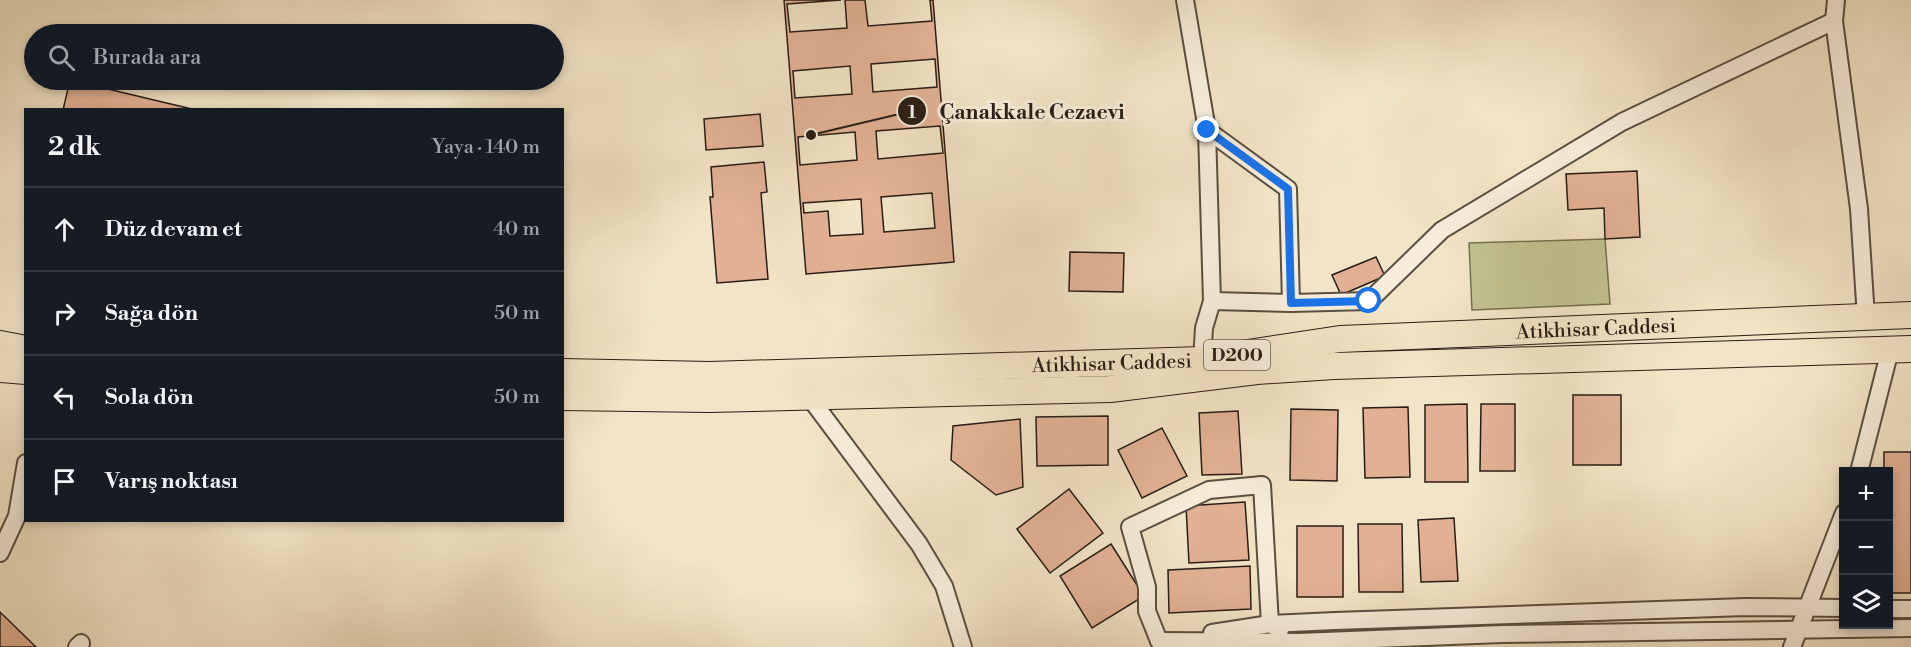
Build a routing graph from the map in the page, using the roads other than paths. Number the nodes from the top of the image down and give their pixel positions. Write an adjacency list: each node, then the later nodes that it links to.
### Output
1 (1185, 0): 4 (street)
2 (1836, 0): 3 (street)
3 (1834, 21): 6 (street); 8 (street)
4 (1207, 130): 5 (street); 6 (street)
5 (1212, 301): 6 (street); 12 (street)
6 (1291, 303)
7 (1911, 315): 8 (highway, Atikhisar Caddesi / D200)
8 (1866, 318): 12 (highway, Atikhisar Caddesi / D200)
9 (0, 344): 10 (highway)
10 (24, 349)
11 (1900, 350): 16 (highway, Atikhisar Caddesi / D200); 19 (street)
12 (1202, 360): 16 (highway, Atikhisar Caddesi / D200)
13 (0, 369): 14 (highway)
14 (24, 371)
15 (564, 372): 16 (highway, Atikhisar Caddesi / D200)
16 (1014, 379): 18 (highway, Atikhisar Caddesi / D200)
17 (564, 398): 18 (highway, Atikhisar Caddesi / D200)
18 (810, 398): 34 (street)
19 (1860, 467)
20 (24, 475): 22 (street)
21 (1841, 521): 23 (street)
22 (0, 552)
23 (1806, 608): 24 (street); 27 (street); 29 (street)
24 (1839, 609)
25 (1893, 609): 26 (street)
26 (1911, 609)
27 (1506, 615): 28 (street); 31 (street)
28 (1270, 624): 32 (street); 32 (street); 33 (street)
29 (1798, 628): 30 (street); 31 (street); 35 (street)
30 (1911, 628)
31 (1502, 640): 33 (street)
32 (1155, 644): 33 (street)
33 (1299, 644)
34 (963, 647)
35 (1792, 647)

